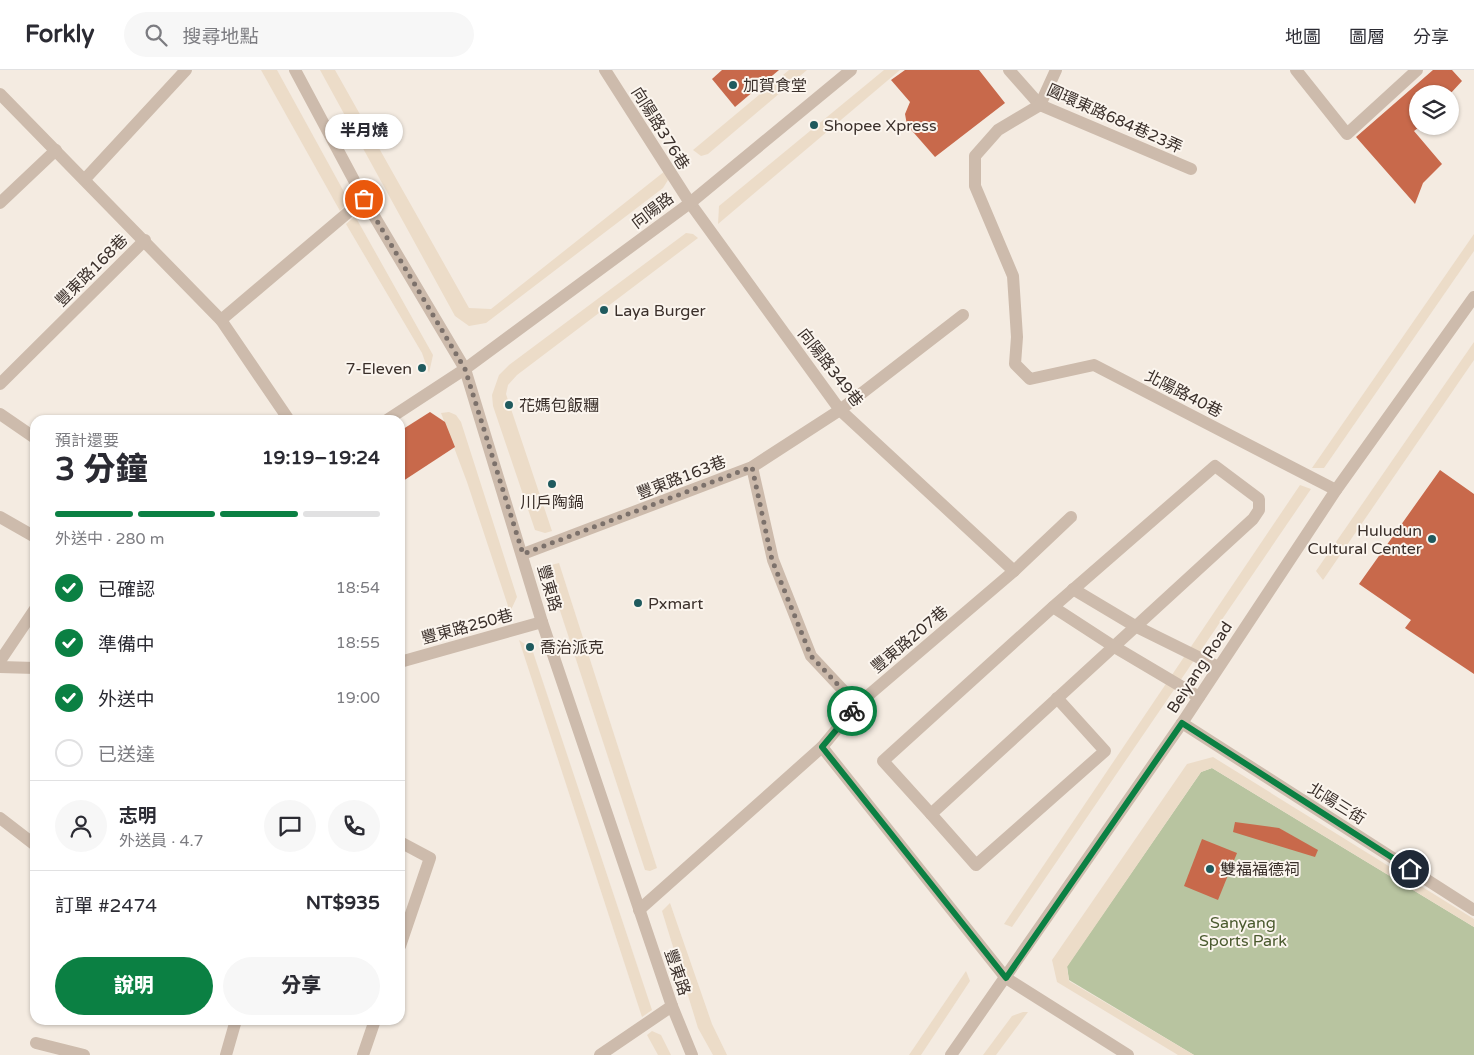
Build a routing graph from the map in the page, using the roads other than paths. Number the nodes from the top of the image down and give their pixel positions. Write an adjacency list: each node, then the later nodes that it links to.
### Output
1 (186, 70): 13 (street)
2 (295, 70): 14 (street, 豐東路)
3 (605, 70): 15 (street, 向陽路376巷)
4 (851, 70): 15 (street, 向陽路)
5 (1009, 70): 10 (street, 圓環東路684巷23弄)
6 (1056, 70): 10 (street)
7 (1296, 70): 8 (street)
8 (1417, 70)
9 (0, 94): 11 (street, 豐東路168巷)
10 (1040, 106): 12 (street, 圓環東路684巷23弄); 29 (street, 北陽路40巷)
11 (56, 150): 13 (street, 豐東路168巷); 16 (street)
12 (1191, 169)
13 (85, 179): 17 (street, 豐東路168巷)
14 (364, 199): 20 (street); 21 (street, 豐東路)
15 (690, 202): 21 (street, 向陽路); 23 (street, 向陽路349巷)
16 (0, 203)
17 (145, 240): 20 (street); 22 (street, 豐東路168巷)
18 (1474, 297): 29 (street, Beiyang Road)
19 (963, 315): 23 (street, 豐東路163巷)
20 (221, 320): 25 (street)
21 (465, 369): 26 (street, 向陽路); 33 (street, 豐東路)
22 (0, 384)
23 (840, 410): 28 (street, 豐東路163巷); 34 (street, 向陽路349巷)
24 (0, 414): 27 (street)
25 (286, 415)
26 (396, 415)
27 (30, 435)
28 (752, 467): 33 (street, 豐東路163巷); 48 (street)
29 (1336, 490): 44 (street, Beiyang Road)
30 (0, 517): 32 (street)
31 (1071, 517): 34 (street, 豐東路207巷)
32 (30, 534)
33 (523, 554): 38 (street, 豐東路)
34 (1014, 571): 48 (street, 豐東路207巷)
35 (1073, 589): 36 (street); 39 (street); 39 (street)
36 (1053, 606): 40 (street); 51 (street)
37 (30, 617): 41 (street)
38 (542, 622): 42 (street, 豐東路250巷); 55 (street, 豐東路)
39 (1135, 626): 40 (street); 44 (street)
40 (1113, 646): 46 (street); 47 (street)
41 (0, 661)
42 (405, 661)
43 (0, 667): 45 (street)
44 (1218, 667): 46 (street, Beiyang Road)
45 (30, 668)
46 (1199, 697): 49 (street, Beiyang Road)
47 (1057, 698): 51 (street); 51 (street)
48 (857, 705): 50 (street, 豐東路207巷)
49 (1182, 723): 56 (street, 北陽三街); 58 (street, Beiyang Road)
50 (822, 747): 55 (street, 豐東路207巷); 58 (street)
51 (930, 814)
52 (0, 818): 53 (street)
53 (30, 840)
54 (405, 845): 57 (street)
55 (639, 910): 59 (street, 豐東路)
56 (1474, 910)
57 (405, 931)
58 (1006, 978): 68 (street, Beiyang Road); 69 (street)
59 (672, 1006): 66 (street); 67 (street, 豐東路)
60 (235, 1025): 64 (street)
61 (373, 1025): 65 (street)
62 (36, 1043): 63 (street)
63 (84, 1055)
64 (226, 1055)
65 (363, 1055)
66 (600, 1055)
67 (692, 1055)
68 (951, 1055)
69 (1128, 1055)

